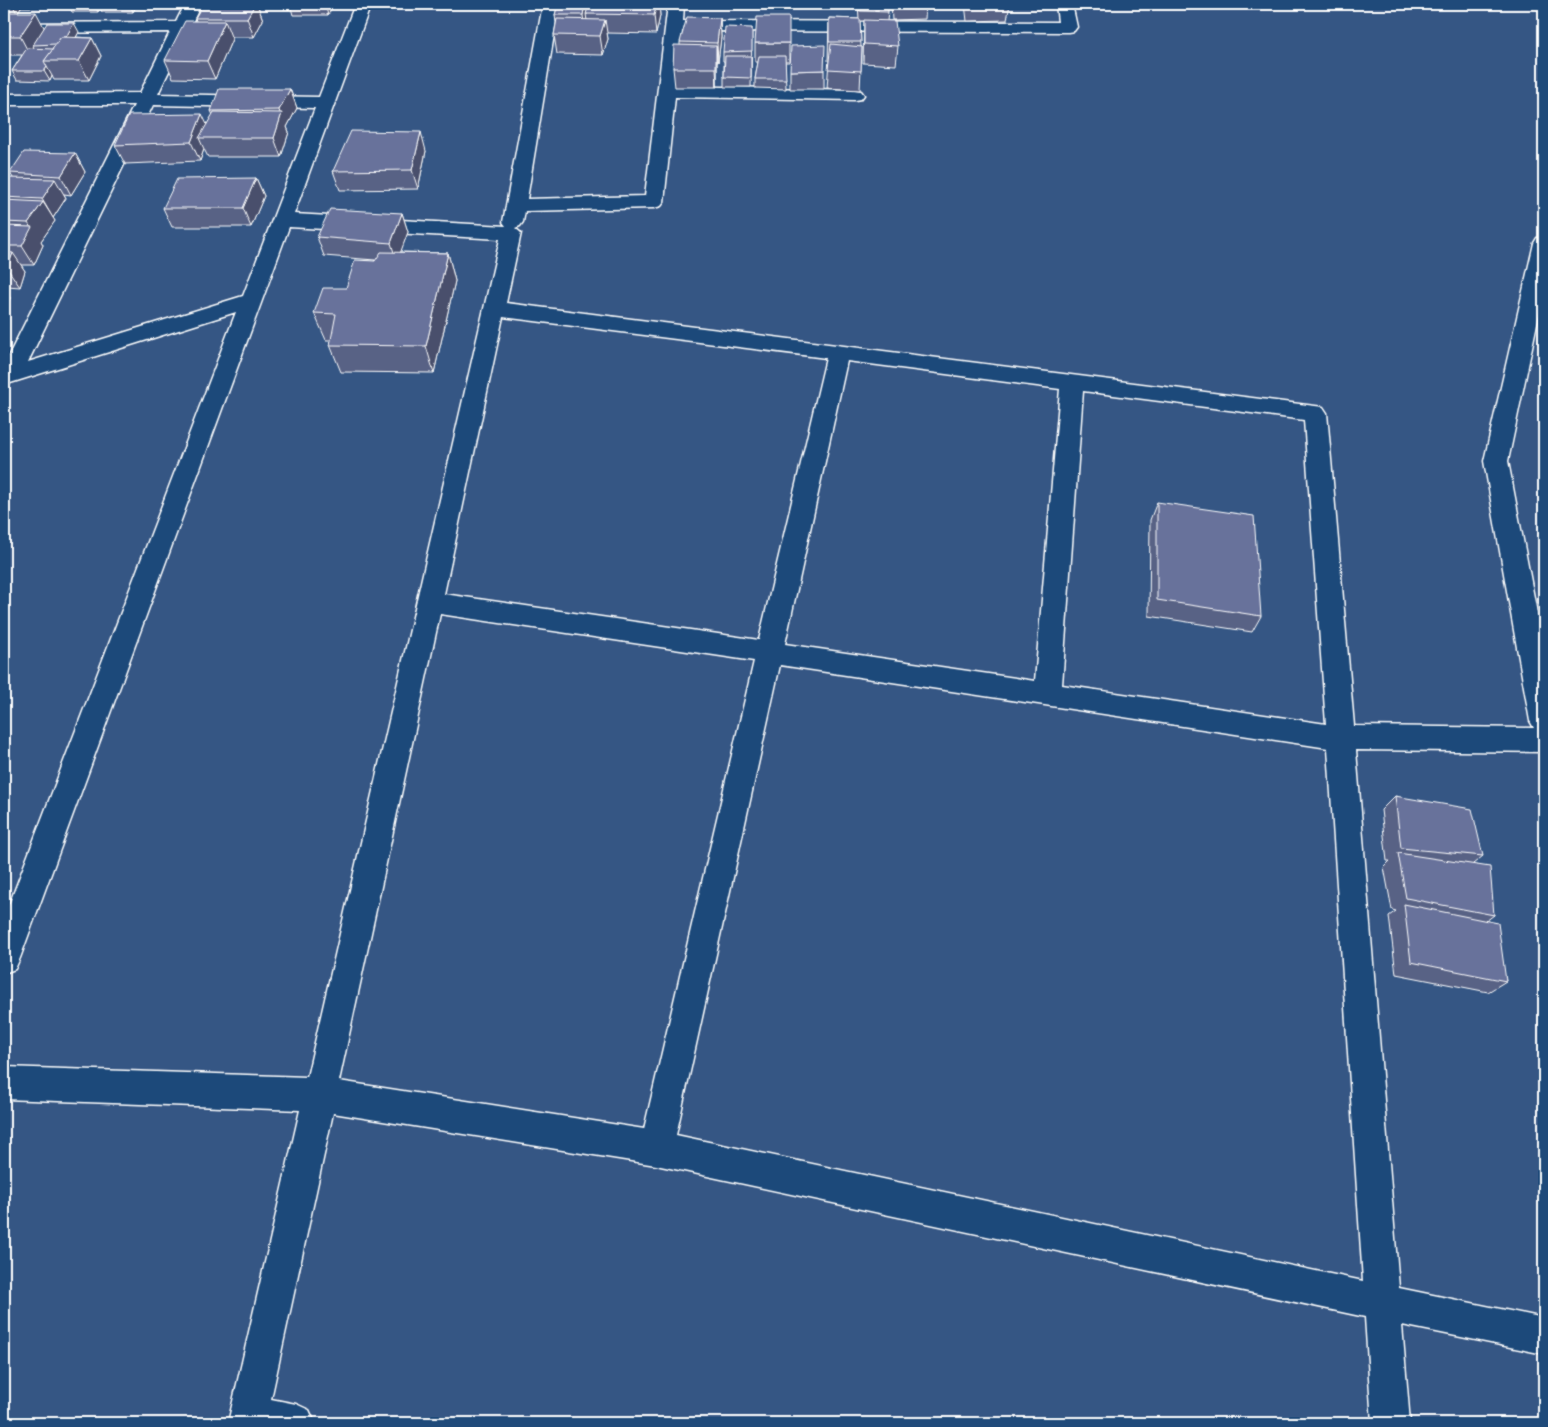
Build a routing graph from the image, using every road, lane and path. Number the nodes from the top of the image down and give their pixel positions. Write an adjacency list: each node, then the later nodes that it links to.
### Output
1 (193, 4): 6 (street)
2 (363, 4): 13 (street)
3 (551, 4): 14 (street)
4 (676, 4): 7 (street)
5 (1064, 4): 7 (street)
6 (182, 26): 8 (street); 12 (street)
7 (673, 26): 9 (street)
8 (4, 28)
9 (666, 90): 10 (street); 14 (street)
10 (855, 94)
11 (4, 99): 12 (street)
12 (146, 99): 13 (street); 21 (street)
13 (325, 103): 15 (street)
14 (516, 205): 16 (street)
15 (281, 220): 16 (street); 18 (street)
16 (511, 233): 19 (street)
17 (1544, 244): 26 (street)
18 (252, 300): 21 (street); 29 (street)
19 (495, 309): 20 (street); 23 (street)
20 (838, 353): 22 (street); 24 (street)
21 (7, 376)
22 (1072, 383): 25 (street); 27 (street)
23 (429, 602): 24 (street); 31 (street)
24 (769, 652): 25 (street); 32 (street)
25 (1048, 694): 27 (street)
26 (1544, 721)
27 (1341, 738): 28 (street); 33 (street)
28 (1544, 740)
29 (4, 958)
30 (4, 1083): 31 (street)
31 (320, 1094): 32 (street); 35 (street)
32 (656, 1148): 33 (street)
33 (1382, 1303): 34 (street); 37 (street)
34 (1544, 1336)
35 (248, 1418): 36 (street)
36 (296, 1423)
37 (1391, 1423)

